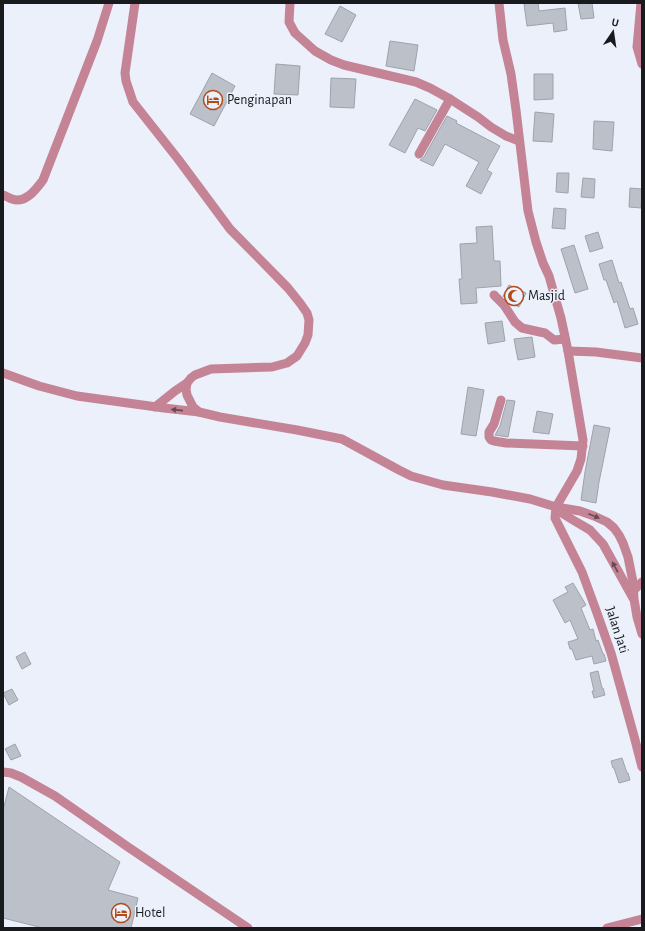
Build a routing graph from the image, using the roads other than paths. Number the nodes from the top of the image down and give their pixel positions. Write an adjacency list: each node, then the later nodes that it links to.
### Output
1 (109, 3): 10 (street)
2 (135, 3): 16 (street)
3 (290, 3): 7 (street)
4 (499, 3): 8 (street)
5 (640, 3): 6 (street)
6 (642, 64)
7 (450, 99): 8 (street); 9 (street)
8 (519, 141): 12 (street)
9 (419, 154)
10 (3, 195)
11 (494, 296): 12 (street)
12 (565, 339): 13 (street)
13 (568, 351): 14 (street); 20 (street)
14 (642, 358)
15 (3, 373): 18 (street)
16 (187, 383): 18 (street); 19 (street)
17 (501, 400): 20 (street)
18 (155, 407): 19 (street, one-way to 18)
19 (199, 412): 21 (street)
20 (583, 446): 21 (street)
21 (556, 507): 23 (street, one-way to 23); 24 (street, one-way to 21); 26 (street, Jalan Jati)
22 (642, 582): 23 (street)
23 (633, 591): 24 (street)
24 (634, 600): 25 (street)
25 (642, 634)
26 (642, 767)
27 (3, 772): 29 (street)
28 (642, 919): 30 (street)
29 (248, 928)
30 (608, 928)

